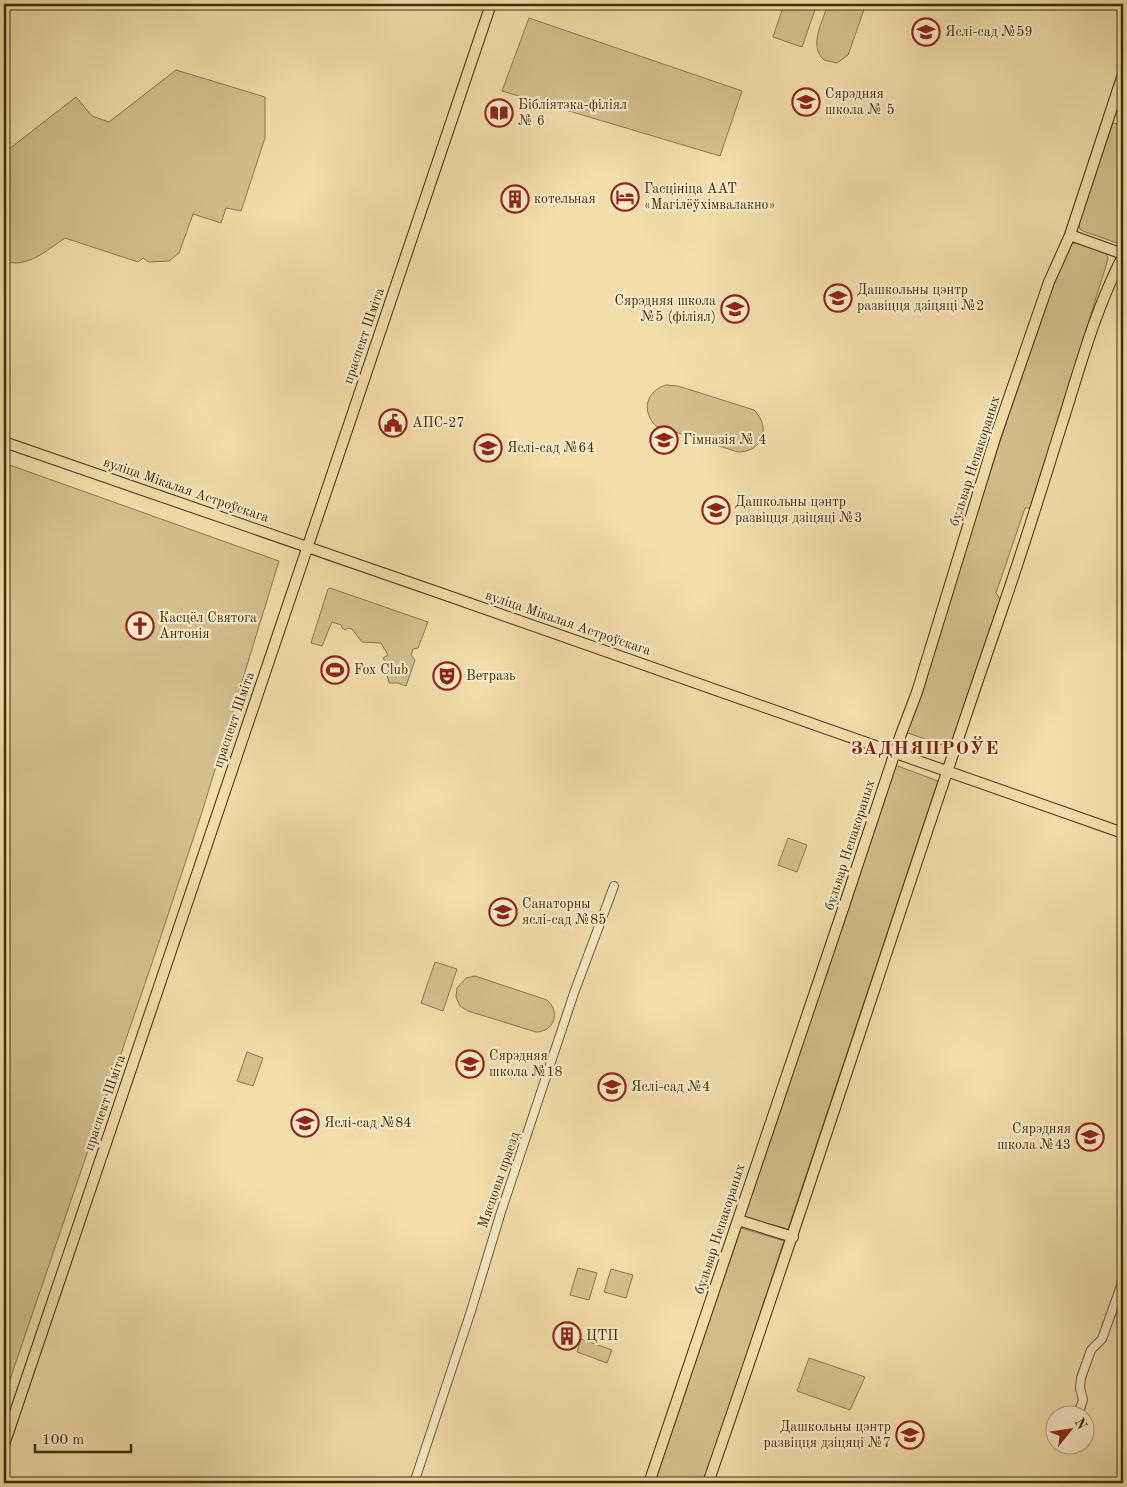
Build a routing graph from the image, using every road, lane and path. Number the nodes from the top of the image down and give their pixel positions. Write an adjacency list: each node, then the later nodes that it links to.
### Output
1 (491, 4): 6 (main road, праспект Шміта)
2 (1123, 74): 3 (main road, бульвар Непакораных)
3 (1070, 235): 4 (main road); 7 (main road, бульвар Непакораных)
4 (1123, 255): 8 (main road)
5 (4, 442): 6 (main road, вуліца Мікалая Астроўскага)
6 (307, 547): 7 (main road, вуліца Мікалая Астроўскага); 15 (main road, праспект Шміта)
7 (895, 752): 8 (main road, вуліца Мікалая Астроўскага); 11 (main road, бульвар Непакораных)
8 (948, 771): 9 (main road, вуліца Мікалая Астроўскага); 12 (main road)
9 (1123, 832)
10 (614, 886): 16 (street, Мясцовы праезд)
11 (738, 1220): 12 (main road); 17 (main road, бульвар Непакораных)
12 (793, 1237): 18 (main road)
13 (1123, 1280): 14 (street)
14 (1082, 1404)
15 (4, 1444)
16 (414, 1483)
17 (648, 1483)
18 (708, 1483)

